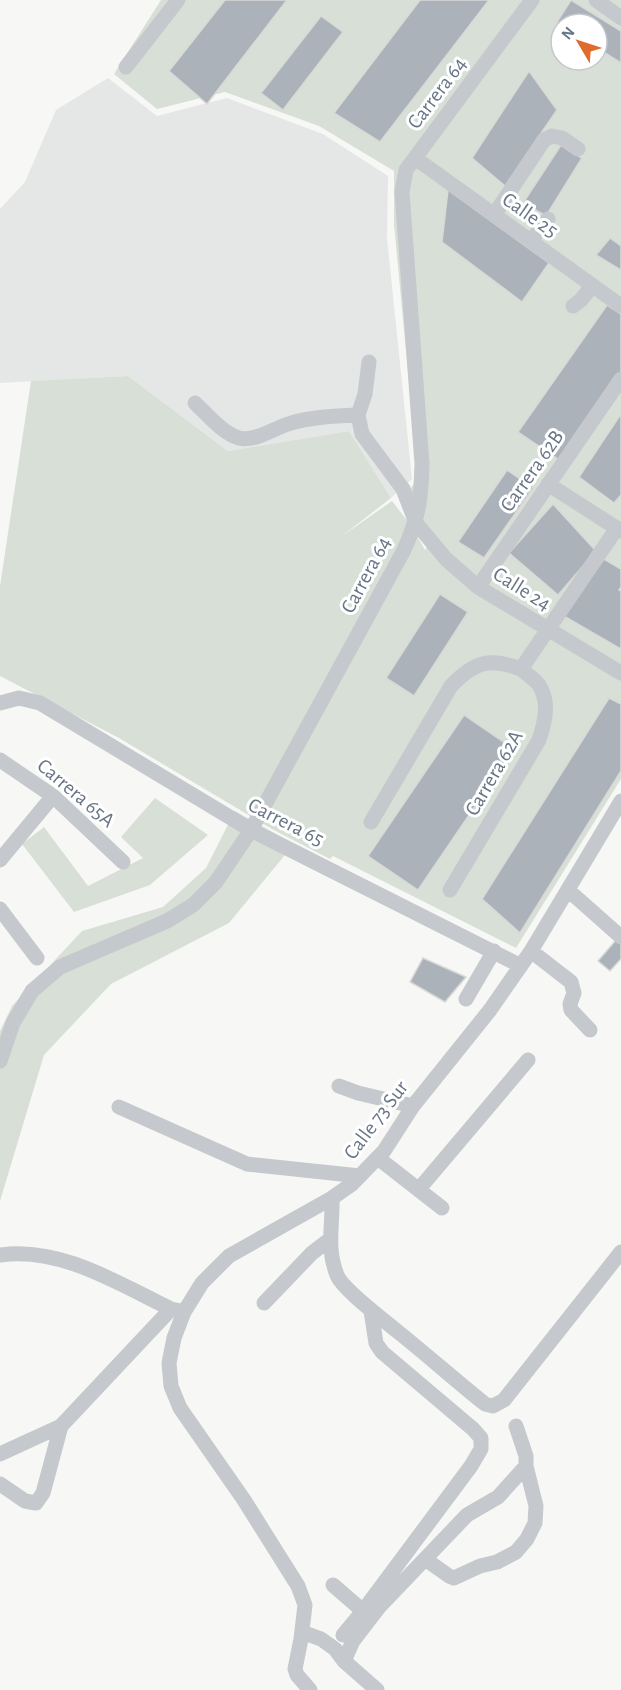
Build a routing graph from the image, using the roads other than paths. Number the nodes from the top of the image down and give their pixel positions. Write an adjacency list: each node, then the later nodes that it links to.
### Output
1 (178, 0): 5 (street)
2 (532, 0): 7 (street, Carrera 64)
3 (596, 0): 4 (street)
4 (621, 18)
5 (126, 67)
6 (578, 149): 8 (street)
7 (415, 158): 8 (street, Calle 25); 19 (street, Carrera 64)
8 (494, 215): 10 (street, Calle 25)
9 (548, 219): 10 (street)
10 (531, 241): 11 (street, Calle 25)
11 (592, 286): 12 (street); 13 (street, Calle 25)
12 (573, 306)
13 (621, 306)
14 (369, 362): 17 (street)
15 (621, 379): 18 (street, Carrera 62B)
16 (195, 403): 17 (street)
17 (358, 415): 19 (street, Calle 24)
18 (548, 484): 20 (street); 21 (street, Carrera 62B)
19 (416, 523): 21 (street, Calle 24); 30 (street, Carrera 64)
20 (619, 530): 22 (street)
21 (477, 587): 22 (street, Calle 24)
22 (548, 629): 23 (street); 24 (street, Calle 24)
23 (521, 669): 29 (street); 33 (street, Carrera 62A)
24 (621, 673)
25 (0, 703): 30 (street, Carrera 65)
26 (0, 760): 27 (street, Carrera 65A)
27 (53, 796): 31 (street); 32 (street, Carrera 65A)
28 (621, 801): 34 (street, Calle 73 Sur)
29 (371, 822)
30 (251, 830): 37 (street, Carrera 65); 44 (street, Carrera 64)
31 (0, 860)
32 (123, 862)
33 (450, 890)
34 (568, 890): 36 (street); 38 (street, Calle 73 Sur)
35 (0, 909): 39 (street)
36 (621, 937)
37 (494, 951): 40 (street, Carrera 65); 41 (street)
38 (531, 951): 40 (street, Calle 73 Sur); 42 (street)
39 (37, 958)
40 (521, 966): 46 (street, Calle 73 Sur)
41 (466, 999)
42 (590, 1030)
43 (528, 1060): 50 (street)
44 (0, 1061)
45 (339, 1086): 46 (street)
46 (412, 1106): 48 (street, Calle 73 Sur)
47 (119, 1107): 49 (street)
48 (378, 1158): 49 (street, Calle 73 Sur); 50 (street)
49 (360, 1176): 51 (street, Calle 73 Sur)
50 (420, 1189): 52 (street)
51 (332, 1197): 53 (street); 57 (street, Calle 73 Sur)
52 (442, 1208)
53 (329, 1240): 56 (street); 58 (street)
54 (621, 1252): 58 (street)
55 (0, 1255): 57 (street)
56 (264, 1303)
57 (178, 1310): 59 (street); 67 (street)
58 (371, 1311): 66 (street)
59 (61, 1426): 61 (street); 63 (street)
60 (516, 1426): 62 (street)
61 (0, 1454)
62 (526, 1466): 64 (street); 64 (street)
63 (0, 1484)
64 (425, 1559): 69 (street)
65 (333, 1585): 66 (street)
66 (363, 1611): 68 (street)
67 (302, 1632): 69 (street); 70 (street)
68 (343, 1635)
69 (344, 1661): 71 (street)
70 (310, 1690)
71 (377, 1690)

